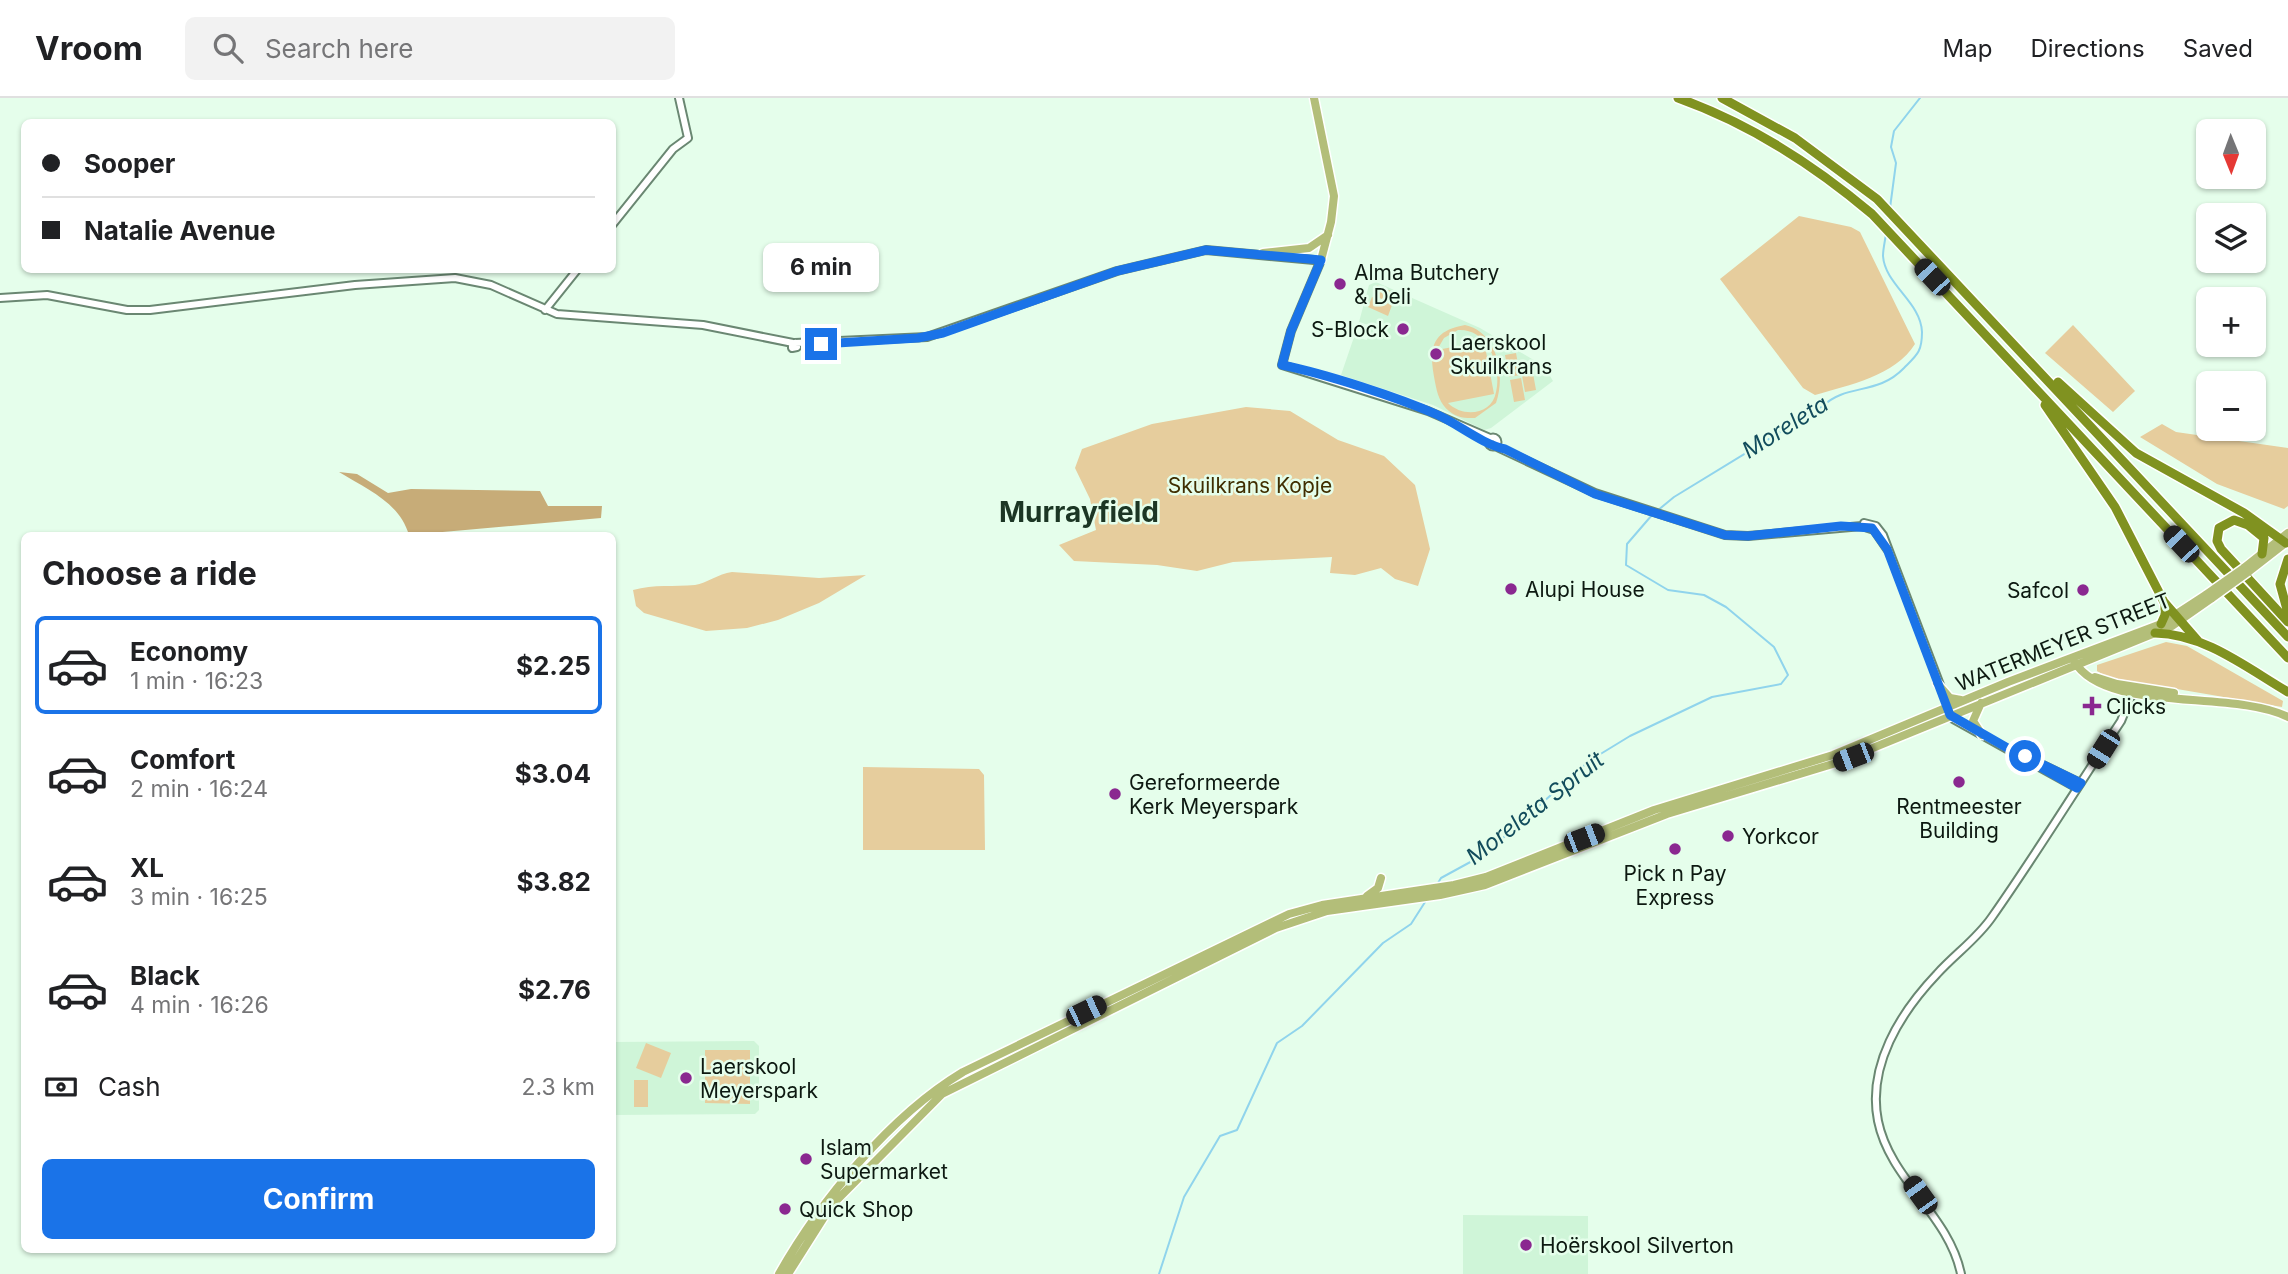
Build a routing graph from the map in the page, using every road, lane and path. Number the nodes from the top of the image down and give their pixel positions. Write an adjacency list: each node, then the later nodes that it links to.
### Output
1 (679, 98): 7 (street)
2 (1314, 98): 6 (main road)
3 (1320, 98): 6 (main road)
4 (1678, 98): 15 (highway)
5 (1722, 98): 14 (highway)
6 (1324, 141): 8 (main road)
7 (616, 220)
8 (1328, 235): 9 (main road); 10 (main road)
9 (1263, 253): 10 (street); 13 (street)
10 (1321, 260): 32 (street)
11 (575, 273): 13 (street)
12 (0, 299): 13 (street)
13 (545, 310)
14 (2020, 349): 16 (highway); 26 (highway)
15 (2025, 377): 20 (highway); 29 (highway)
16 (2286, 537): 17 (main road, WATERMEYER STREET); 19 (main road, WATERMEYER STREET)
17 (2262, 554): 19 (main road, WATERMEYER STREET); 23 (highway)
18 (2288, 559): 21 (highway)
19 (2246, 570): 22 (main road, WATERMEYER STREET, bridge)
20 (2164, 602): 22 (highway); 24 (highway)
21 (2288, 613)
22 (2179, 619): 24 (main road, WATERMEYER STREET); 25 (main road, WATERMEYER STREET); 27 (highway)
23 (2288, 622)
24 (2161, 624): 30 (main road, WATERMEYER STREET)
25 (2155, 633): 27 (highway); 28 (main road, WATERMEYER STREET)
26 (2288, 638)
27 (2198, 641): 33 (highway)
28 (2104, 655): 30 (main road, WATERMEYER STREET); 31 (main road)
29 (2288, 658)
30 (2077, 660): 31 (main road); 34 (main road); 36 (main road, WATERMEYER STREET); 37 (main road, WATERMEYER STREET)
31 (2095, 677): 34 (main road); 35 (main road)
32 (1937, 683): 36 (main road); 38 (street)
33 (2288, 692)
34 (2132, 694): 35 (main road); 41 (street)
35 (2199, 698): 39 (main road)
36 (1969, 699): 38 (main road, WATERMEYER STREET)
37 (1983, 701): 38 (main road, WATERMEYER STREET); 40 (main road)
38 (1948, 712): 40 (street); 42 (main road, WATERMEYER STREET)
39 (2288, 717)
40 (1982, 736): 41 (street)
41 (2079, 786): 47 (street)
42 (1443, 891): 43 (main road, WATERMEYER STREET); 46 (main road, WATERMEYER STREET)
43 (1396, 893): 44 (main road, WATERMEYER STREET); 44 (main road)
44 (1361, 898): 45 (main road, WATERMEYER STREET)
45 (779, 1274)
46 (788, 1274)
47 (1961, 1274)

